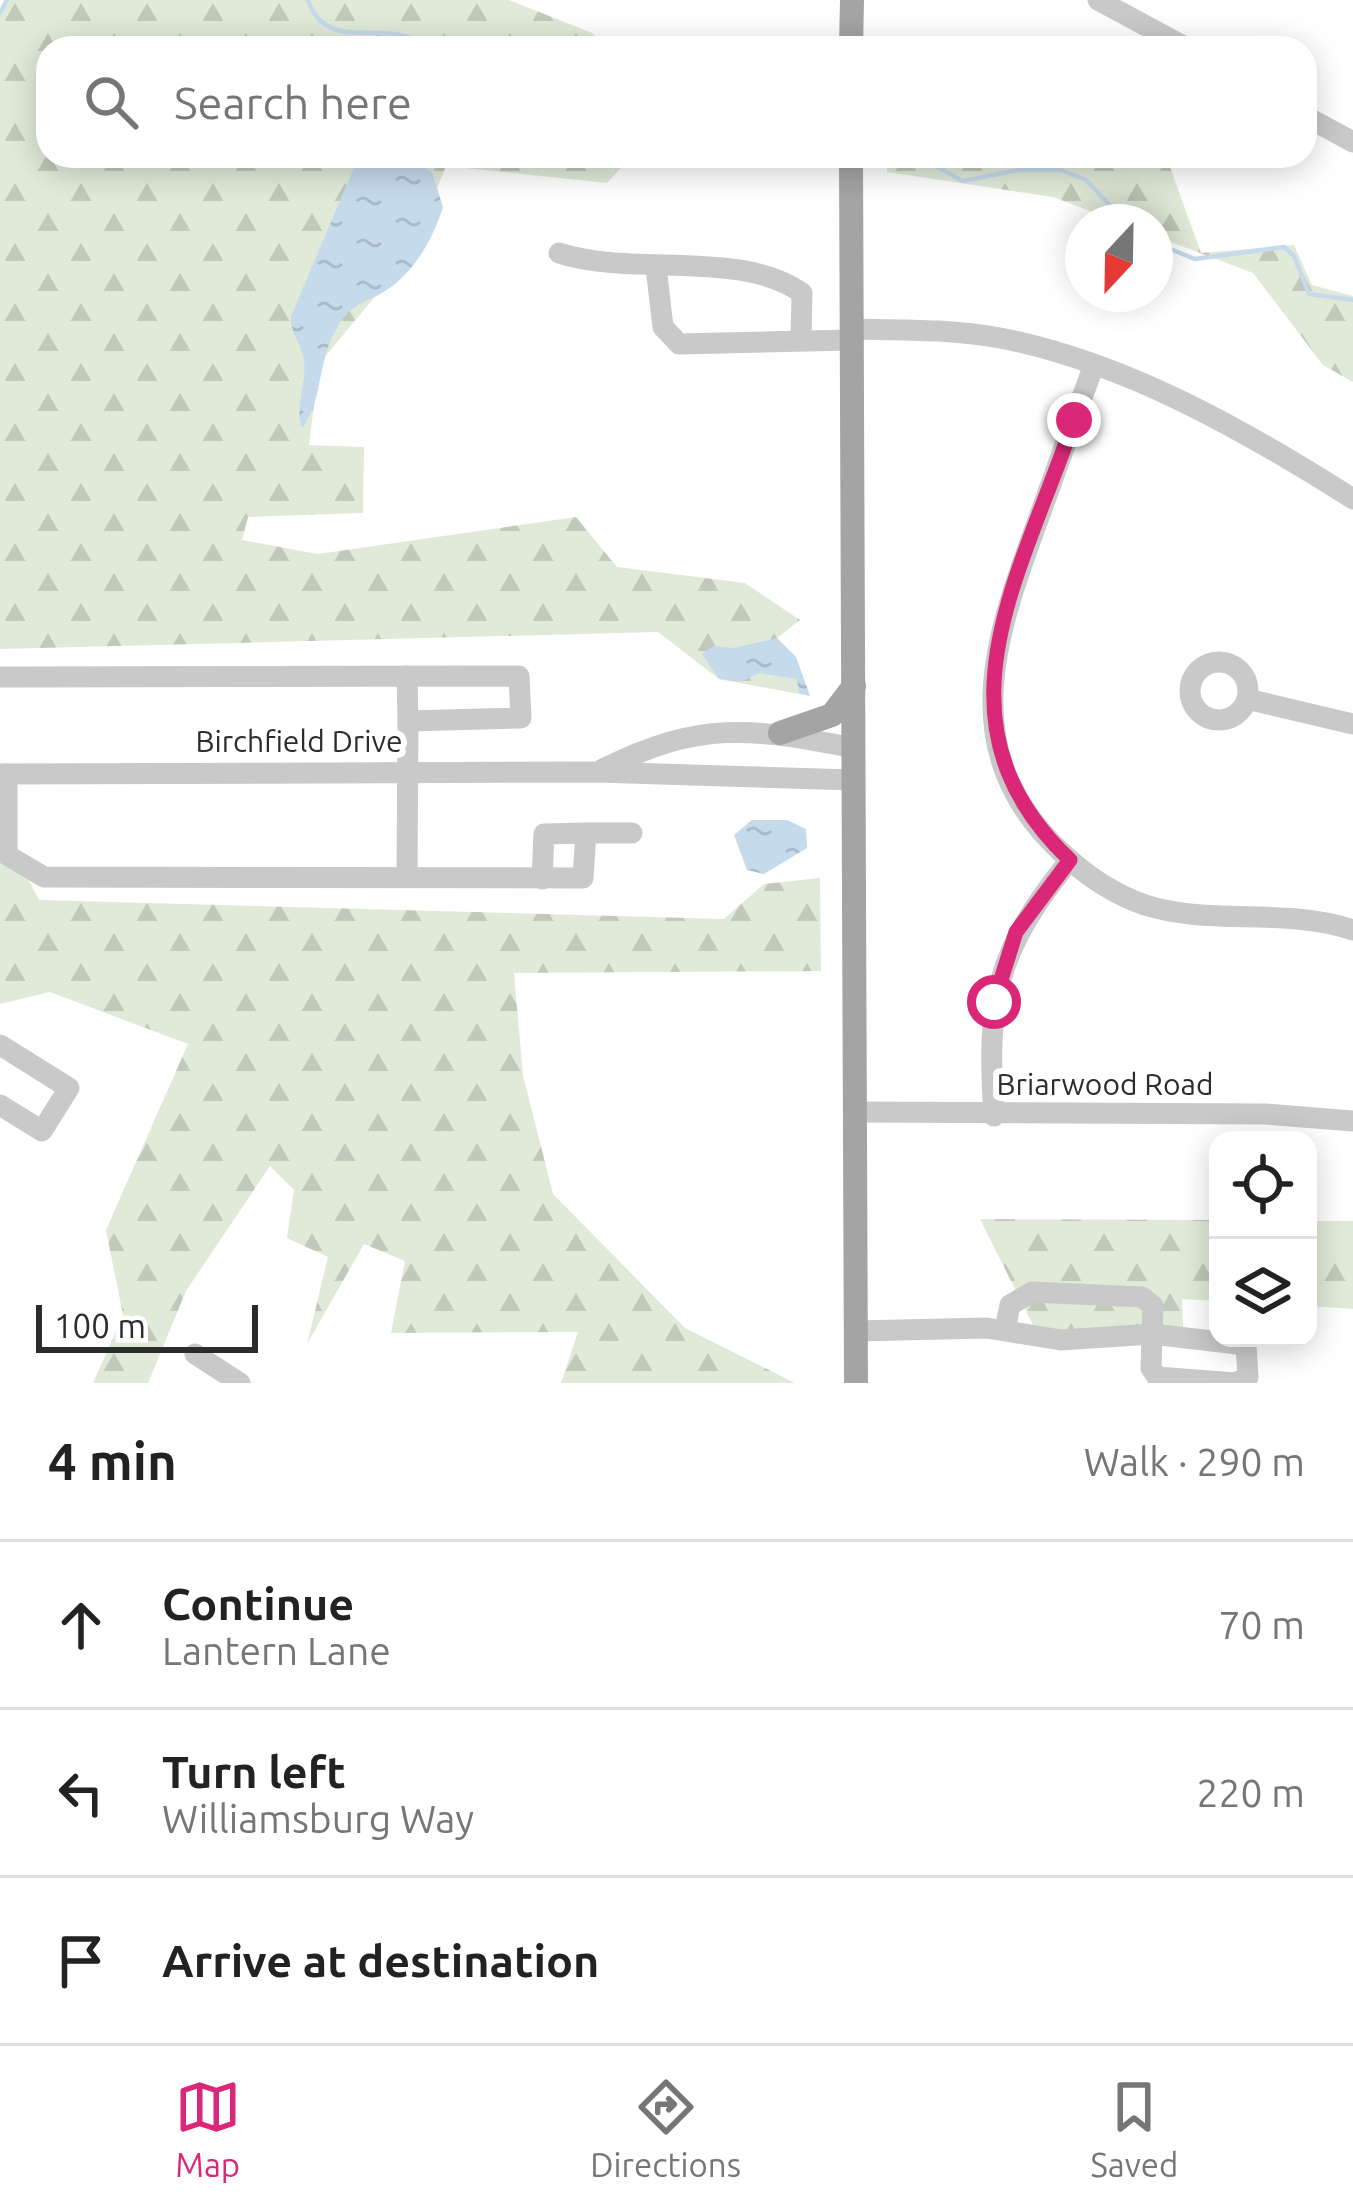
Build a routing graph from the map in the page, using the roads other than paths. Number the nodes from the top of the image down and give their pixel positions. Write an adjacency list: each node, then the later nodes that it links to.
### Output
1 (852, 0): 3 (main road)
2 (1098, 0): 4 (street)
3 (851, 36)
4 (1165, 36)
5 (1317, 122): 6 (street)
6 (1353, 142)
7 (851, 168): 10 (main road)
8 (559, 254): 9 (street)
9 (656, 267): 11 (street); 11 (street)
10 (852, 334): 11 (street); 12 (street); 16 (main road)
11 (801, 338)
12 (1094, 365): 13 (street); 28 (street)
13 (1353, 499)
14 (407, 676): 15 (street); 18 (street); 18 (street)
15 (0, 677)
16 (855, 684): 20 (main road); 21 (main road)
17 (1247, 699): 19 (street)
18 (408, 722): 22 (street)
19 (1353, 724)
20 (780, 734): 21 (street, Birchfield Drive); 23 (street, Birchfield Drive)
21 (854, 748): 25 (main road)
22 (406, 772): 23 (street, Birchfield Drive); 24 (street, Birchfield Drive); 29 (street)
23 (598, 772): 25 (street, Birchfield Drive)
24 (4, 774): 29 (street)
25 (853, 780): 34 (main road)
26 (586, 833): 27 (street); 30 (street); 30 (street)
27 (632, 833)
28 (1070, 860): 31 (street); 35 (street)
29 (407, 877): 30 (street)
30 (542, 878)
31 (1353, 930)
32 (0, 1045): 33 (street)
33 (0, 1105)
34 (856, 1112): 35 (street, Briarwood Road); 38 (main road)
35 (994, 1115): 36 (street, Briarwood Road)
36 (1353, 1121)
37 (1005, 1330): 38 (street); 39 (street); 39 (street)
38 (856, 1331): 42 (main road)
39 (1152, 1334): 39 (street)
40 (195, 1354): 41 (street)
41 (240, 1383)
42 (856, 1383)

